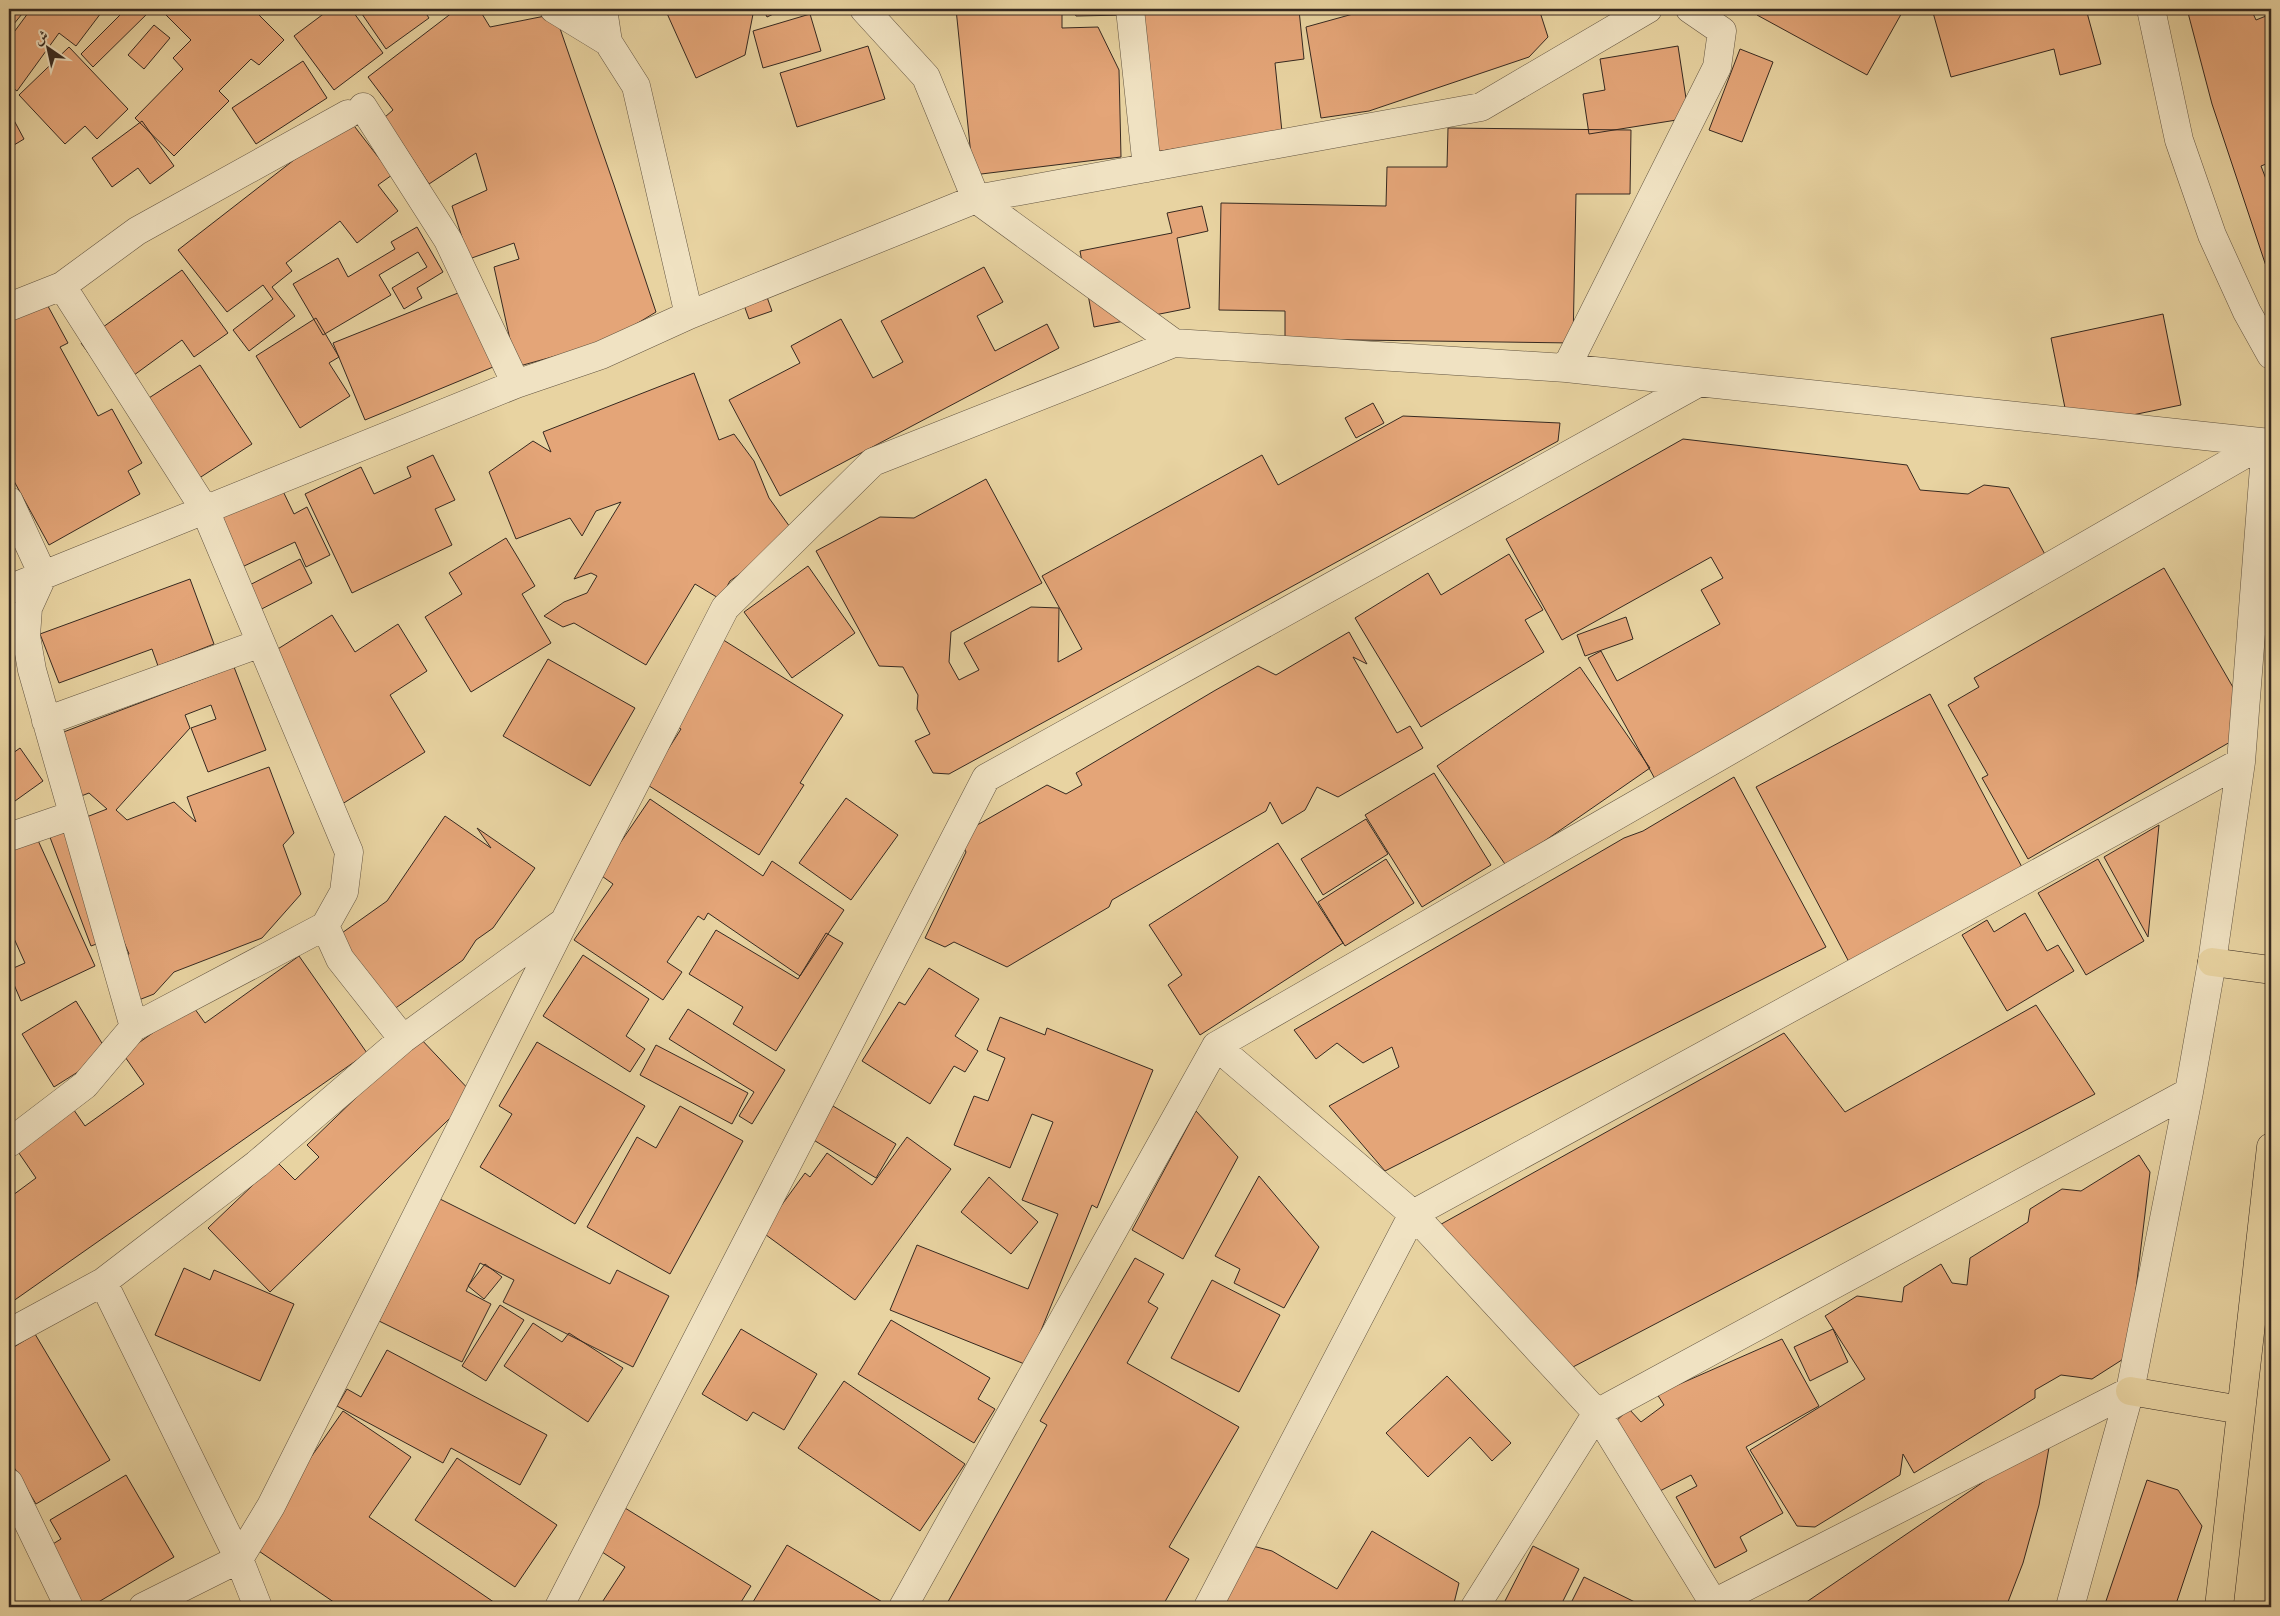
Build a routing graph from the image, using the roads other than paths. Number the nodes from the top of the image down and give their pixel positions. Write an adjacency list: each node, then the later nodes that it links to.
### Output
1 (554, 9): 8 (street)
2 (603, 9): 8 (street)
3 (864, 9): 10 (street)
4 (1130, 9): 9 (street)
5 (1648, 9): 9 (street)
6 (1690, 9): 16 (street)
7 (2151, 9): 15 (street)
8 (608, 42): 13 (street)
9 (1147, 168): 10 (street)
10 (976, 199): 13 (street); 14 (street)
11 (62, 286): 12 (street); 18 (street); 21 (street)
12 (9, 307)
13 (689, 315): 18 (street)
14 (1174, 343): 16 (street); 29 (street)
15 (2271, 355)
16 (1566, 368): 17 (street)
17 (1698, 382): 19 (street); 51 (street)
18 (516, 384): 21 (street)
19 (2269, 443): 26 (street); 35 (street)
20 (9, 501): 22 (street)
21 (205, 510): 22 (street); 24 (street)
22 (43, 575): 23 (street); 25 (street)
23 (9, 589)
24 (261, 643): 25 (street); 30 (street)
25 (46, 720): 27 (street)
26 (2241, 762): 31 (street); 39 (street)
27 (74, 815): 28 (street); 33 (street)
28 (9, 837)
29 (564, 922): 34 (street); 46 (street)
30 (325, 926): 33 (street); 34 (street)
31 (2212, 962): 32 (main road); 36 (street)
32 (2271, 970)
33 (134, 1027): 37 (street)
34 (404, 1039): 40 (street)
35 (1216, 1046): 39 (street); 52 (street)
36 (2189, 1092): 42 (street); 44 (street)
37 (9, 1143)
38 (2271, 1147): 43 (main road)
39 (1413, 1214): 44 (street); 53 (street)
40 (103, 1282): 41 (street); 46 (street)
41 (9, 1333)
42 (2130, 1391): 43 (main road); 47 (street); 55 (street)
43 (2241, 1410): 56 (main road)
44 (1597, 1413): 47 (street); 54 (street)
45 (9, 1483): 48 (street)
46 (240, 1559): 49 (street); 50 (street)
47 (1713, 1606)
48 (69, 1607)
49 (143, 1607)
50 (258, 1607)
51 (559, 1607)
52 (903, 1607)
53 (1208, 1607)
54 (1475, 1607)
55 (2070, 1607)
56 (2220, 1607)

